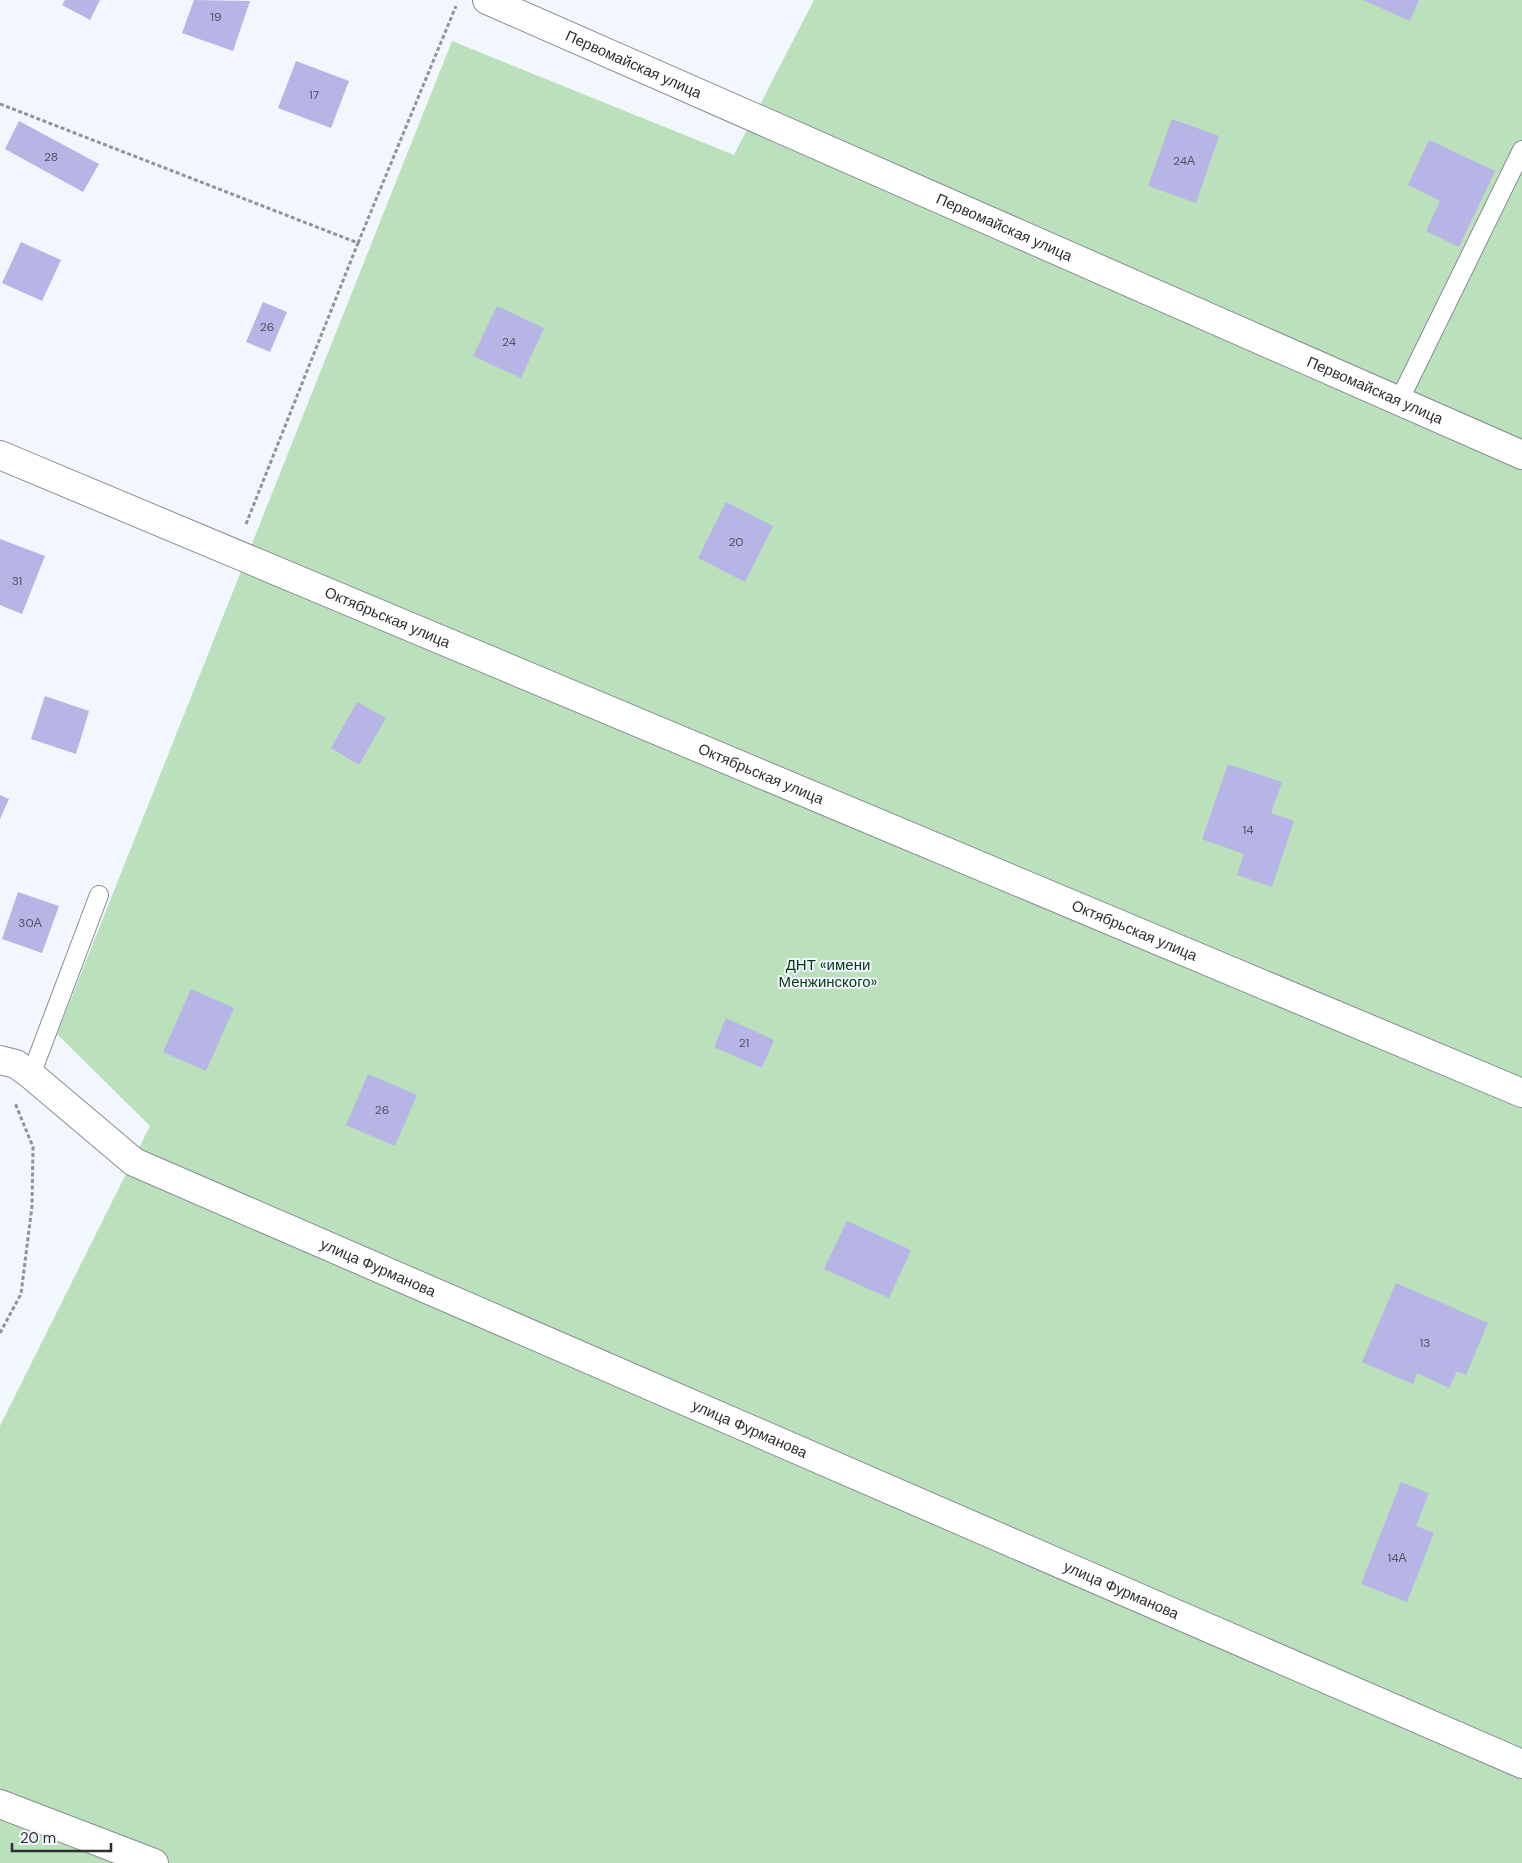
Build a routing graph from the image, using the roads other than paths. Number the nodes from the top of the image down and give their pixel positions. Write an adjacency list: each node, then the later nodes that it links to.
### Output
1 (487, 0): 3 (street, Первомайская улица)
2 (1522, 150): 3 (lane)
3 (1399, 401): 5 (street, Первомайская улица)
4 (0, 455): 9 (street, Октябрьская улица)
5 (1522, 455)
6 (99, 895): 8 (lane)
7 (0, 1060): 8 (street, улица Фурманова)
8 (31, 1075): 10 (street, улица Фурманова)
9 (1522, 1093)
10 (1522, 1764)
11 (0, 1804): 12 (street)
12 (154, 1863)

